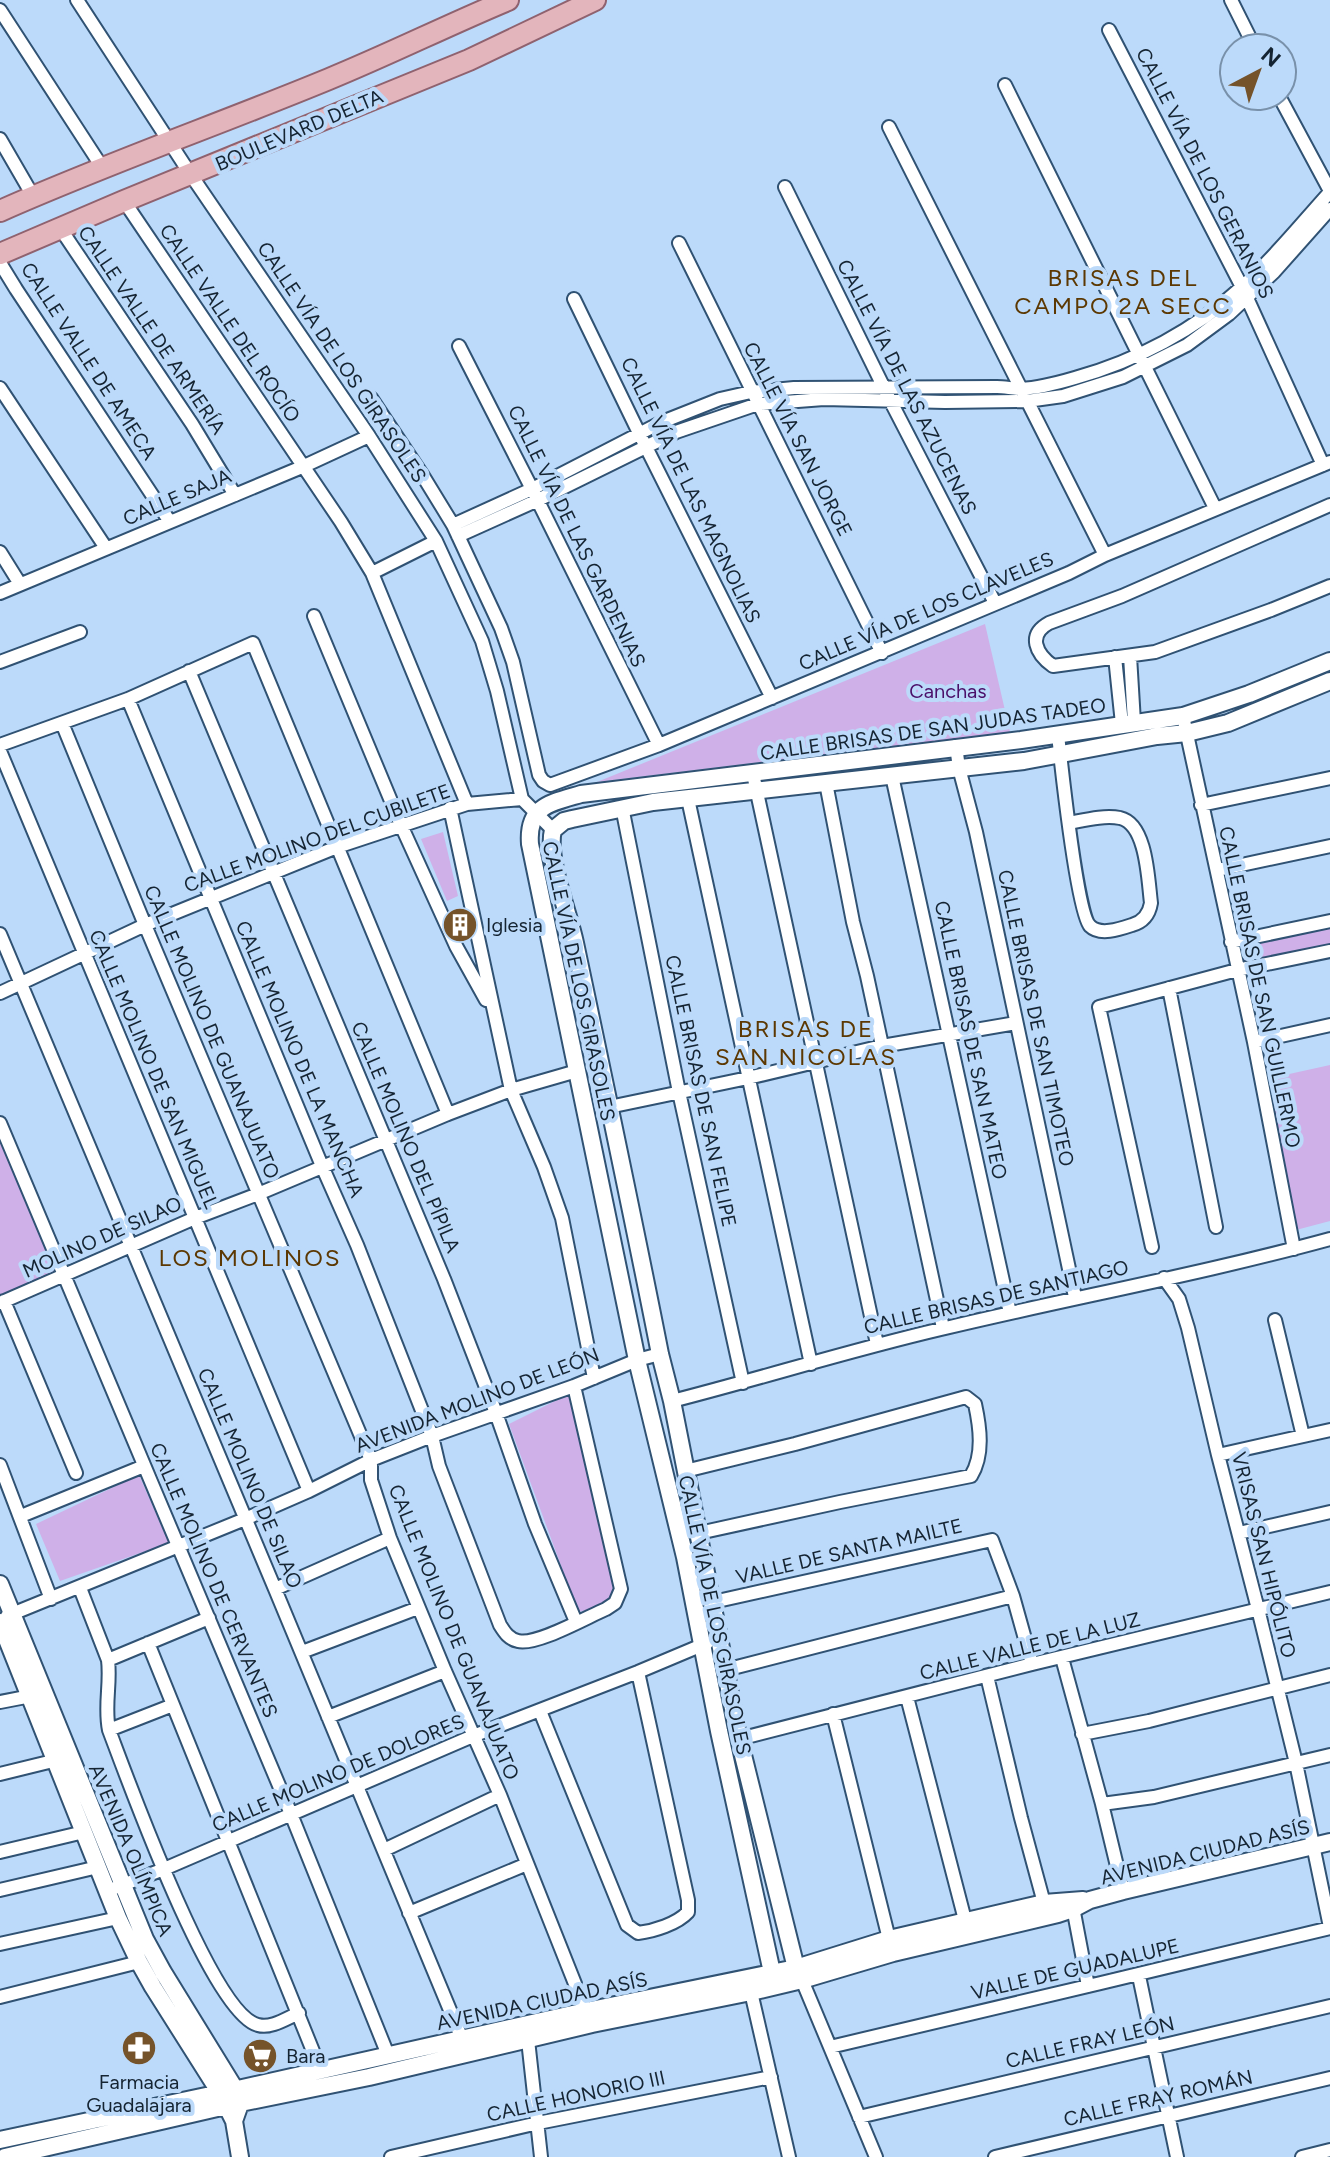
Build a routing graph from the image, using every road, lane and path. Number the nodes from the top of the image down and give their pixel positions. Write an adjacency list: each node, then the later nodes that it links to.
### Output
1 (77, 0): 12 (street, CALLE VÍA DE LOS GIRASOLES)
2 (508, 0): 12 (main road, BOULEVARD DELTA)
3 (595, 0): 14 (main road, BOULEVARD DELTA)
4 (1231, 0): 7 (street)
5 (0, 10): 13 (street)
6 (1109, 30): 25 (street, CALLE VÍA DE LOS GERANIOS)
7 (1247, 32)
8 (1005, 85): 28 (street)
9 (1288, 112): 16 (street)
10 (889, 127): 31 (street)
11 (0, 139): 17 (street)
12 (169, 142): 13 (main road, BOULEVARD DELTA); 14 (street, CALLE VÍA DE LOS GIRASOLES)
13 (102, 167): 17 (main road, BOULEVARD DELTA)
14 (191, 175): 18 (main road, BOULEVARD DELTA); 37 (street, CALLE VÍA DE LOS GIRASOLES)
15 (785, 187): 29 (street, CALLE VÍA DE LAS AZUCENAS)
16 (1330, 192): 25 (street)
17 (33, 196): 20 (main road, BOULEVARD DELTA)
18 (124, 201): 21 (main road, BOULEVARD DELTA); 40 (street, CALLE VALLE DEL ROCÍO)
19 (1330, 209): 25 (street)
20 (0, 211)
21 (60, 228): 23 (main road, BOULEVARD DELTA); 42 (street, CALLE VALLE DE ARMERÍA)
22 (679, 243): 33 (street, CALLE VÍA SAN JORGE)
23 (0, 254)
24 (0, 263): 45 (street, CALLE VALLE DE AMECA)
25 (1245, 293): 28 (street); 39 (street, CALLE VÍA DE LOS GERANIOS)
26 (574, 299): 36 (street, CALLE VÍA DE LAS MAGNOLIAS)
27 (459, 346): 41 (street, CALLE VÍA DE LAS GARDENIAS)
28 (1142, 361): 31 (street); 35 (street); 44 (street)
29 (884, 387): 31 (street); 33 (street); 34 (street, CALLE VÍA DE LAS AZUCENAS)
30 (0, 388): 48 (street)
31 (1021, 389): 35 (street)
32 (371, 398): 46 (street)
33 (755, 398): 34 (street); 36 (street); 38 (street); 58 (street, CALLE VÍA SAN JORGE)
34 (890, 400): 35 (street); 55 (street, CALLE VÍA DE LAS AZUCENAS)
35 (1027, 401): 50 (street)
36 (639, 433): 38 (street, CALLE VÍA DE LAS MAGNOLIAS); 41 (street)
37 (369, 436): 40 (street, CALLE SAJA); 47 (street, CALLE VÍA DE LOS GIRASOLES)
38 (647, 446): 41 (street); 65 (street, CALLE VÍA DE LAS MAGNOLIAS)
39 (1327, 464): 44 (street, CALLE VÍA DE LOS CLAVELES)
40 (302, 467): 42 (street, CALLE SAJA); 51 (street, CALLE VALLE DEL ROCÍO)
41 (535, 494): 46 (street); 73 (street, CALLE VÍA DE LAS GARDENIAS)
42 (235, 495): 45 (street, CALLE SAJA)
43 (1330, 505): 60 (street)
44 (1215, 508): 50 (street, CALLE VÍA DE LOS CLAVELES)
45 (170, 522): 48 (street, CALLE SAJA)
46 (455, 531): 73 (street, CALLE VÍA DE LOS CLAVELES)
47 (436, 541): 51 (street); 84 (street, CALLE VÍA DE LOS GIRASOLES)
48 (106, 548): 52 (street, CALLE SAJA)
49 (0, 552): 52 (street)
50 (1105, 555): 55 (street, CALLE VÍA DE LOS CLAVELES)
51 (372, 573): 86 (street, CALLE VALLE DEL ROCÍO)
52 (20, 584): 54 (street, CALLE SAJA)
53 (1330, 586): 59 (street)
54 (0, 593)
55 (995, 603): 58 (street, CALLE VÍA DE LOS CLAVELES)
56 (314, 616): 92 (street)
57 (80, 632): 62 (street)
58 (882, 653): 65 (street, CALLE VÍA DE LOS CLAVELES)
59 (1130, 656): 60 (street); 69 (street)
60 (1115, 657): 69 (street)
61 (1330, 661): 67 (street, CALLE BRISAS DE SAN JUDAS TADEO)
62 (0, 662)
63 (189, 671): 66 (street); 95 (street); 97 (street, CALLE MOLINO DEL PÍPILA)
64 (1330, 681): 70 (street, CALLE BRISAS DE SAN JUDAS TADEO)
65 (772, 698): 73 (street, CALLE VÍA DE LOS CLAVELES)
66 (128, 699): 68 (street); 98 (street, CALLE MOLINO DE LA MANCHA)
67 (1183, 716): 69 (street, CALLE BRISAS DE SAN JUDAS TADEO); 70 (street, CALLE BRISAS DE SAN GUILLERMO)
68 (62, 723): 75 (street); 100 (street, CALLE MOLINO DE GUANAJUATO)
69 (1128, 723): 71 (street, CALLE BRISAS DE SAN JUDAS TADEO)
70 (1187, 733): 76 (street, CALLE BRISAS DE SAN JUDAS TADEO); 87 (street, CALLE BRISAS DE SAN GUILLERMO)
71 (1058, 735): 72 (street, CALLE BRISAS DE SAN JUDAS TADEO); 76 (street)
72 (1021, 740): 74 (street, CALLE BRISAS DE SAN JUDAS TADEO); 77 (street)
73 (659, 745)
74 (956, 746): 78 (street, CALLE BRISAS DE SAN TIMOTEO); 79 (street, CALLE BRISAS DE SAN JUDAS TADEO)
75 (0, 748): 104 (street, CALLE MOLINO DE SAN MIGUEL)
76 (1061, 755): 77 (street, CALLE BRISAS DE SAN JUDAS TADEO); 91 (street)
77 (1024, 761): 78 (street, CALLE BRISAS DE SAN JUDAS TADEO)
78 (959, 768): 80 (street, CALLE BRISAS DE SAN JUDAS TADEO); 110 (street, CALLE BRISAS DE SAN TIMOTEO)
79 (753, 774): 83 (street); 90 (street, CALLE BRISAS DE SAN JUDAS TADEO)
80 (892, 776): 82 (street, CALLE BRISAS DE SAN JUDAS TADEO); 112 (street, CALLE BRISAS DE SAN MATEO)
81 (1330, 778): 87 (street)
82 (826, 783): 83 (street, CALLE BRISAS DE SAN JUDAS TADEO); 114 (street)
83 (756, 792): 85 (street, CALLE BRISAS DE SAN JUDAS TADEO); 115 (street)
84 (522, 799): 86 (street, CALLE MOLINO DEL CUBILETE); 90 (street)
85 (688, 799): 88 (street, CALLE BRISAS DE SAN JUDAS TADEO); 117 (street)
86 (467, 804): 89 (street, CALLE MOLINO DEL CUBILETE)
87 (1201, 805): 96 (street, CALLE BRISAS DE SAN GUILLERMO)
88 (622, 807): 93 (street, CALLE BRISAS DE SAN JUDAS TADEO); 119 (street, CALLE BRISAS DE SAN FELIPE)
89 (450, 808): 92 (street, CALLE MOLINO DEL CUBILETE); 109 (street)
90 (537, 813): 93 (street); 116 (street, CALLE VÍA DE LOS GIRASOLES)
91 (1069, 823): 91 (street)
92 (401, 825): 95 (street, CALLE MOLINO DEL CUBILETE); 109 (street)
93 (553, 830): 120 (street, CALLE VÍA DE LOS GIRASOLES)
94 (1330, 846): 96 (street)
95 (337, 847): 97 (street, CALLE MOLINO DEL CUBILETE); 121 (street)
96 (1218, 870): 102 (street, CALLE BRISAS DE SAN GUILLERMO)
97 (273, 873): 98 (street, CALLE MOLINO DEL CUBILETE); 123 (street, CALLE MOLINO DEL PÍPILA)
98 (211, 897): 100 (street, CALLE MOLINO DEL CUBILETE); 124 (street, CALLE MOLINO DE LA MANCHA)
99 (1330, 921): 102 (street)
100 (145, 925): 104 (street, CALLE MOLINO DEL CUBILETE); 125 (street, CALLE MOLINO DE GUANAJUATO)
101 (0, 934): 106 (street, CALLE MOLINO DE SILAO)
102 (1231, 942): 105 (street, CALLE BRISAS DE SAN GUILLERMO)
103 (1330, 951): 105 (street)
104 (85, 955): 106 (street, CALLE MOLINO DEL CUBILETE); 126 (street, CALLE MOLINO DE SAN MIGUEL)
105 (1237, 970): 107 (street); 113 (street, CALLE BRISAS DE SAN GUILLERMO)
106 (21, 984): 108 (street, CALLE MOLINO DEL CUBILETE); 129 (street, CALLE MOLINO DE SILAO)
107 (1169, 988): 127 (street); 130 (street)
108 (0, 993)
109 (492, 1009): 118 (street)
110 (1016, 1023): 112 (street); 134 (street, CALLE BRISAS DE SAN TIMOTEO)
111 (1330, 1025): 113 (street)
112 (950, 1035): 114 (street); 136 (street, CALLE BRISAS DE SAN MATEO)
113 (1254, 1042): 131 (street, CALLE BRISAS DE SAN GUILLERMO)
114 (882, 1046): 115 (street); 138 (street)
115 (815, 1063): 117 (street); 139 (street)
116 (577, 1071): 118 (street, MOLINO DE SILAO); 141 (street, CALLE VÍA DE LOS GIRASOLES)
117 (748, 1078): 119 (street); 142 (street)
118 (511, 1090): 121 (street, MOLINO DE SILAO); 143 (street)
119 (679, 1092): 120 (street); 144 (street, CALLE BRISAS DE SAN FELIPE)
120 (609, 1107): 140 (street, CALLE VÍA DE LOS GIRASOLES)
121 (448, 1114): 123 (street, MOLINO DE SILAO)
122 (0, 1123): 132 (street, CALLE MOLINO DE CERVANTES)
123 (385, 1139): 124 (street, MOLINO DE SILAO); 147 (street, CALLE MOLINO DEL PÍPILA)
124 (322, 1166): 125 (street, MOLINO DE SILAO); 149 (street, CALLE MOLINO DE LA MANCHA)
125 (258, 1194): 126 (street, MOLINO DE SILAO); 152 (street, CALLE MOLINO DE GUANAJUATO)
126 (195, 1218): 129 (street, MOLINO DE SILAO); 157 (street, CALLE MOLINO DE SAN MIGUEL)
127 (1216, 1227)
128 (1330, 1239): 131 (street, CALLE BRISAS DE SANTIAGO)
129 (130, 1245): 132 (street, MOLINO DE SILAO); 160 (street, CALLE MOLINO DE SILAO)
130 (1152, 1247)
131 (1294, 1249): 133 (street, CALLE BRISAS DE SANTIAGO)
132 (65, 1276): 135 (street, MOLINO DE SILAO); 154 (street, CALLE MOLINO DE CERVANTES)
133 (1164, 1278): 134 (street, CALLE BRISAS DE SANTIAGO); 151 (street, VRISAS SAN HIPÓLITO)
134 (1075, 1297): 136 (street, CALLE BRISAS DE SANTIAGO)
135 (2, 1302): 156 (street)
136 (1010, 1313): 138 (street, CALLE BRISAS DE SANTIAGO)
137 (1275, 1320): 150 (street)
138 (943, 1328): 139 (street, CALLE BRISAS DE SANTIAGO)
139 (877, 1344): 142 (street, CALLE BRISAS DE SANTIAGO)
140 (660, 1354): 141 (street, AVENIDA MOLINO DE LEÓN); 146 (street, CALLE VÍA DE LOS GIRASOLES)
141 (637, 1360): 143 (street, AVENIDA MOLINO DE LEÓN); 179 (street, CALLE VÍA DE LOS GIRASOLES)
142 (811, 1364): 144 (street, CALLE BRISAS DE SANTIAGO)
143 (594, 1378): 145 (street, AVENIDA MOLINO DE LEÓN)
144 (743, 1383): 146 (street, CALLE BRISAS DE SANTIAGO)
145 (574, 1386): 147 (street, AVENIDA MOLINO DE LEÓN); 176 (street)
146 (672, 1401): 155 (street, CALLE VÍA DE LOS GIRASOLES)
147 (496, 1413): 149 (street, AVENIDA MOLINO DE LEÓN); 176 (street, CALLE MOLINO DEL PÍPILA)
148 (1330, 1430): 150 (street)
149 (432, 1436): 152 (street, AVENIDA MOLINO DE LEÓN); 176 (street, CALLE MOLINO DE LA MANCHA)
150 (1303, 1436): 151 (street)
151 (1218, 1455): 162 (street, VRISAS SAN HIPÓLITO)
152 (371, 1460): 157 (street, AVENIDA MOLINO DE LEÓN); 163 (street, CALLE MOLINO DE GUANAJUATO)
153 (0, 1465): 159 (street)
154 (144, 1466): 159 (street); 164 (street, CALLE MOLINO DE CERVANTES)
155 (685, 1471): 161 (street, CALLE VÍA DE LOS GIRASOLES); 161 (street)
156 (76, 1473)
157 (309, 1491): 160 (street, AVENIDA MOLINO DE LEÓN)
158 (1330, 1512): 162 (street)
159 (21, 1516): 170 (street)
160 (245, 1519): 164 (street, AVENIDA MOLINO DE LEÓN); 167 (street, CALLE MOLINO DE SILAO)
161 (699, 1533): 171 (street, CALLE VÍA DE LOS GIRASOLES)
162 (1239, 1533): 173 (street, VRISAS SAN HIPÓLITO)
163 (390, 1538): 167 (street); 172 (street, CALLE MOLINO DE GUANAJUATO)
164 (180, 1547): 166 (street, AVENIDA MOLINO DE LEÓN); 175 (street, CALLE MOLINO DE CERVANTES)
165 (0, 1584): 174 (street, AVENIDA OLÍMPICA)
166 (80, 1588): 170 (street, AVENIDA MOLINO DE LEÓN); 182 (street)
167 (275, 1589): 180 (street, CALLE MOLINO DE SILAO)
168 (1330, 1592): 173 (street, CALLE VALLE DE LA LUZ)
169 (1013, 1596): 171 (street, VALLE DE SANTA MAILTE); 183 (street); 184 (street)
170 (51, 1599): 174 (street, AVENIDA MOLINO DE LEÓN)
171 (713, 1602): 177 (street, CALLE VÍA DE LOS GIRASOLES)
172 (418, 1608): 180 (street); 185 (street, CALLE MOLINO DE GUANAJUATO)
173 (1258, 1609): 181 (street, CALLE VALLE DE LA LUZ); 189 (street, VRISAS SAN HIPÓLITO)
174 (4, 1618): 190 (street, AVENIDA OLÍMPICA); 217 (street, AVENIDA OLÍMPICA)
175 (209, 1618): 178 (street); 208 (street, CALLE MOLINO DE CERVANTES)
176 (576, 1622)
177 (719, 1638): 179 (street, CALLE MOLINO DE DOLORES); 184 (street, CALLE VÍA DE LOS GIRASOLES)
178 (148, 1643): 182 (street); 193 (street)
179 (702, 1644): 186 (street, CALLE MOLINO DE DOLORES); 231 (street, CALLE VÍA DE LOS GIRASOLES)
180 (302, 1652): 196 (street, CALLE MOLINO DE SILAO)
181 (1062, 1658): 183 (street, CALLE VALLE DE LA LUZ); 198 (street)
182 (108, 1660): 197 (street)
183 (1032, 1664): 188 (street, CALLE VALLE DE LA LUZ)
184 (725, 1670): 200 (street, CALLE VÍA DE LOS GIRASOLES)
185 (445, 1671): 196 (street); 199 (street, CALLE MOLINO DE GUANAJUATO)
186 (638, 1672): 194 (street, CALLE MOLINO DE DOLORES); 194 (street)
187 (1330, 1675): 189 (street)
188 (987, 1676): 191 (street, CALLE VALLE DE LA LUZ); 220 (street)
189 (1277, 1688): 198 (street); 203 (street, VRISAS SAN HIPÓLITO)
190 (31, 1696): 192 (street); 202 (street, AVENIDA OLÍMPICA)
191 (907, 1697): 195 (street, CALLE VALLE DE LA LUZ); 224 (street)
192 (0, 1702)
193 (173, 1705): 197 (street); 210 (street)
194 (540, 1711): 199 (street, CALLE MOLINO DE DOLORES)
195 (833, 1714): 200 (street, CALLE VALLE DE LA LUZ); 226 (street)
196 (328, 1717): 205 (street, CALLE MOLINO DE SILAO)
197 (109, 1730): 216 (street)
198 (1082, 1734): 207 (street)
199 (473, 1736): 205 (street, CALLE MOLINO DE DOLORES); 206 (street, CALLE MOLINO DE GUANAJUATO)
200 (739, 1739): 229 (street, CALLE VÍA DE LOS GIRASOLES)
201 (1330, 1755): 203 (street)
202 (57, 1760): 204 (street); 209 (street, AVENIDA OLÍMPICA)
203 (1296, 1763): 207 (street); 211 (street, VRISAS SAN HIPÓLITO)
204 (0, 1774)
205 (357, 1786): 208 (street, CALLE MOLINO DE DOLORES); 212 (street, CALLE MOLINO DE SILAO)
206 (500, 1795): 212 (street); 214 (street, CALLE MOLINO DE GUANAJUATO)
207 (1102, 1804): 219 (street)
208 (291, 1814): 210 (street, CALLE MOLINO DE DOLORES); 242 (street, CALLE MOLINO DE CERVANTES)
209 (84, 1832): 213 (street); 215 (street, AVENIDA OLÍMPICA)
210 (229, 1841): 216 (street, CALLE MOLINO DE DOLORES); 236 (street)
211 (1322, 1844): 219 (street, AVENIDA CIUDAD ASÍS); 225 (street, VRISAS SAN HIPÓLITO)
212 (384, 1850): 222 (street, CALLE MOLINO DE SILAO)
213 (0, 1852)
214 (527, 1864): 222 (street); 237 (street, CALLE MOLINO DE GUANAJUATO)
215 (98, 1867): 217 (street, AVENIDA OLÍMPICA); 218 (street)
216 (164, 1869): 217 (street, CALLE MOLINO DE DOLORES); 236 (street)
217 (115, 1888): 223 (street, AVENIDA OLÍMPICA); 246 (street, AVENIDA OLÍMPICA)
218 (0, 1890)
219 (1123, 1891): 221 (street, AVENIDA CIUDAD ASÍS)
220 (1044, 1903): 221 (street, AVENIDA CIUDAD ASÍS); 224 (street, AVENIDA CIUDAD ASÍS)
221 (1072, 1904): 229 (street, AVENIDA CIUDAD ASÍS); 232 (street)
222 (409, 1913): 238 (street, CALLE MOLINO DE SILAO)
223 (118, 1918): 227 (street); 228 (street, AVENIDA OLÍMPICA)
224 (965, 1920): 226 (street, AVENIDA CIUDAD ASÍS)
225 (1330, 1928): 230 (street, VALLE DE GUADALUPE)
226 (889, 1939): 229 (street, AVENIDA CIUDAD ASÍS)
227 (0, 1944)
228 (139, 1962): 234 (street); 246 (street, AVENIDA OLÍMPICA)
229 (799, 1974): 231 (street, AVENIDA CIUDAD ASÍS); 240 (street)
230 (1139, 1976): 232 (street, VALLE DE GUADALUPE); 241 (street)
231 (774, 1979): 233 (street, AVENIDA CIUDAD ASÍS); 237 (street, AVENIDA CIUDAD ASÍS)
232 (1088, 1986): 240 (street, VALLE DE GUADALUPE)
233 (751, 1992): 237 (street, AVENIDA CIUDAD ASÍS); 244 (street)
234 (0, 1997)
235 (1330, 2006): 241 (street, CALLE FRAY LEÓN)
236 (299, 2013): 243 (street)
237 (589, 2018): 238 (street, AVENIDA CIUDAD ASÍS); 239 (street, AVENIDA CIUDAD ASÍS)
238 (462, 2039): 242 (street, AVENIDA CIUDAD ASÍS)
239 (528, 2040): 246 (street, AVENIDA CIUDAD ASÍS); 249 (street)
240 (830, 2047): 248 (street)
241 (1153, 2047): 247 (street); 248 (street, CALLE FRAY LEÓN)
242 (388, 2055): 243 (street, AVENIDA CIUDAD ASÍS)
243 (321, 2071): 246 (street, AVENIDA CIUDAD ASÍS)
244 (771, 2077): 249 (street, CALLE HONORIO III); 256 (street)
245 (1330, 2078): 247 (street, CALLE FRAY ROMÁN)
246 (231, 2103): 250 (street, AVENIDA CIUDAD ASÍS); 252 (street); 253 (street, AVENIDA OLÍMPICA)
247 (1168, 2115): 258 (street, CALLE FRAY ROMÁN); 259 (street)
248 (859, 2117): 257 (street)
249 (538, 2123): 254 (street, CALLE HONORIO III); 255 (street)
250 (0, 2140)
251 (1330, 2150): 260 (street)
252 (16, 2156)
253 (240, 2157)
254 (391, 2157)
255 (541, 2157)
256 (789, 2157)
257 (876, 2157)
258 (995, 2157)
259 (1177, 2157)
260 (1302, 2157)

